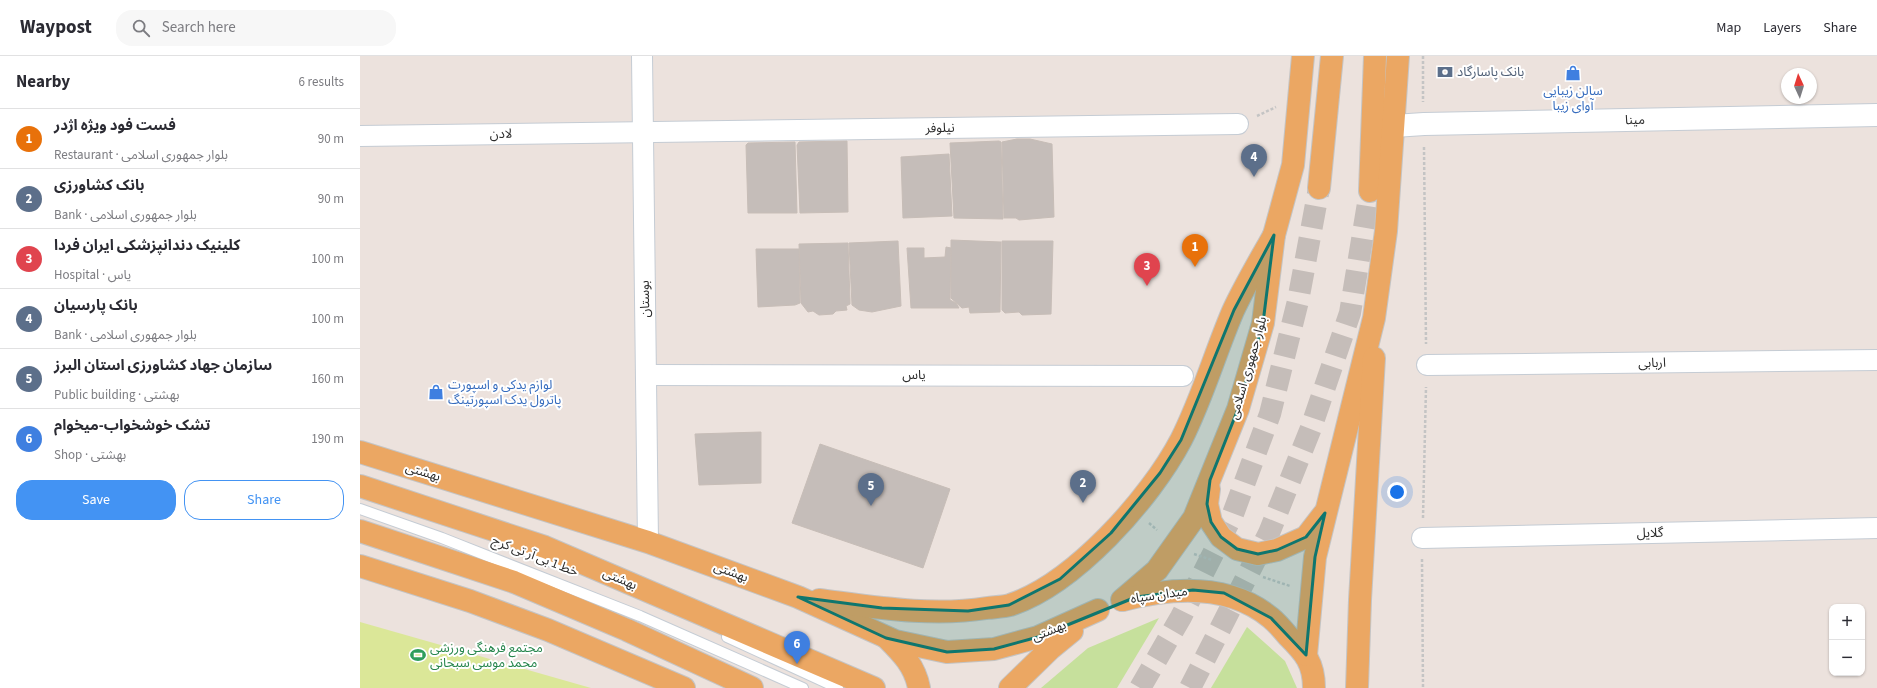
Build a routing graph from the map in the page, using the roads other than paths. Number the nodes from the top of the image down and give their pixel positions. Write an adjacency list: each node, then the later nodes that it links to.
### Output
1 (642, 56): 9 (street, بوستان)
2 (1303, 56): 13 (main road, بلوار جمهوری اسلامی)
3 (1332, 56): 11 (main road)
4 (1375, 56): 12 (main road)
5 (1398, 56): 8 (main road)
6 (1877, 116): 8 (street, مینا)
7 (1238, 124): 9 (street, نیلوفر)
8 (1394, 126): 14 (main road)
9 (643, 132): 10 (street, لادن); 17 (street, بوستان)
10 (360, 136)
11 (1319, 188)
12 (1370, 191)
13 (1274, 235): 20 (main road, بلوار جمهوری اسلامی); 30 (main road)
14 (1374, 318): 24 (main road); 42 (main road)
15 (1877, 360): 16 (street, اربابی)
16 (1427, 365)
17 (646, 375): 18 (street, یاس); 28 (street, بوستان)
18 (1183, 376)
19 (360, 452): 28 (main road, بهشتى)
20 (1210, 480): 24 (main road); 31 (main road, بلوار جمهوری اسلامی)
21 (360, 486): 39 (main road, بهشتی)
22 (360, 493): 38 (lane, خط 1 بی آر تی کرج)
23 (360, 509): 37 (lane, خط 1 بی آر تی کرج)
24 (1325, 512): 34 (main road)
25 (1877, 528): 27 (street, گلایل)
26 (360, 531): 36 (main road)
27 (1422, 538)
28 (648, 542): 30 (main road, بهشتى)
29 (360, 566): 35 (main road)
30 (798, 597): 33 (main road, بهشتى)
31 (1122, 600): 32 (main road, میدان سپاه); 34 (main road, میدان سپاه)
32 (1098, 610): 33 (main road, بهشتى); 41 (main road, میدان سپاه)
33 (886, 638): 40 (main road)
34 (1316, 679)
35 (684, 688)
36 (752, 688)
37 (803, 688)
38 (838, 688)
39 (874, 688)
40 (919, 688)
41 (1010, 688)
42 (1357, 688)

